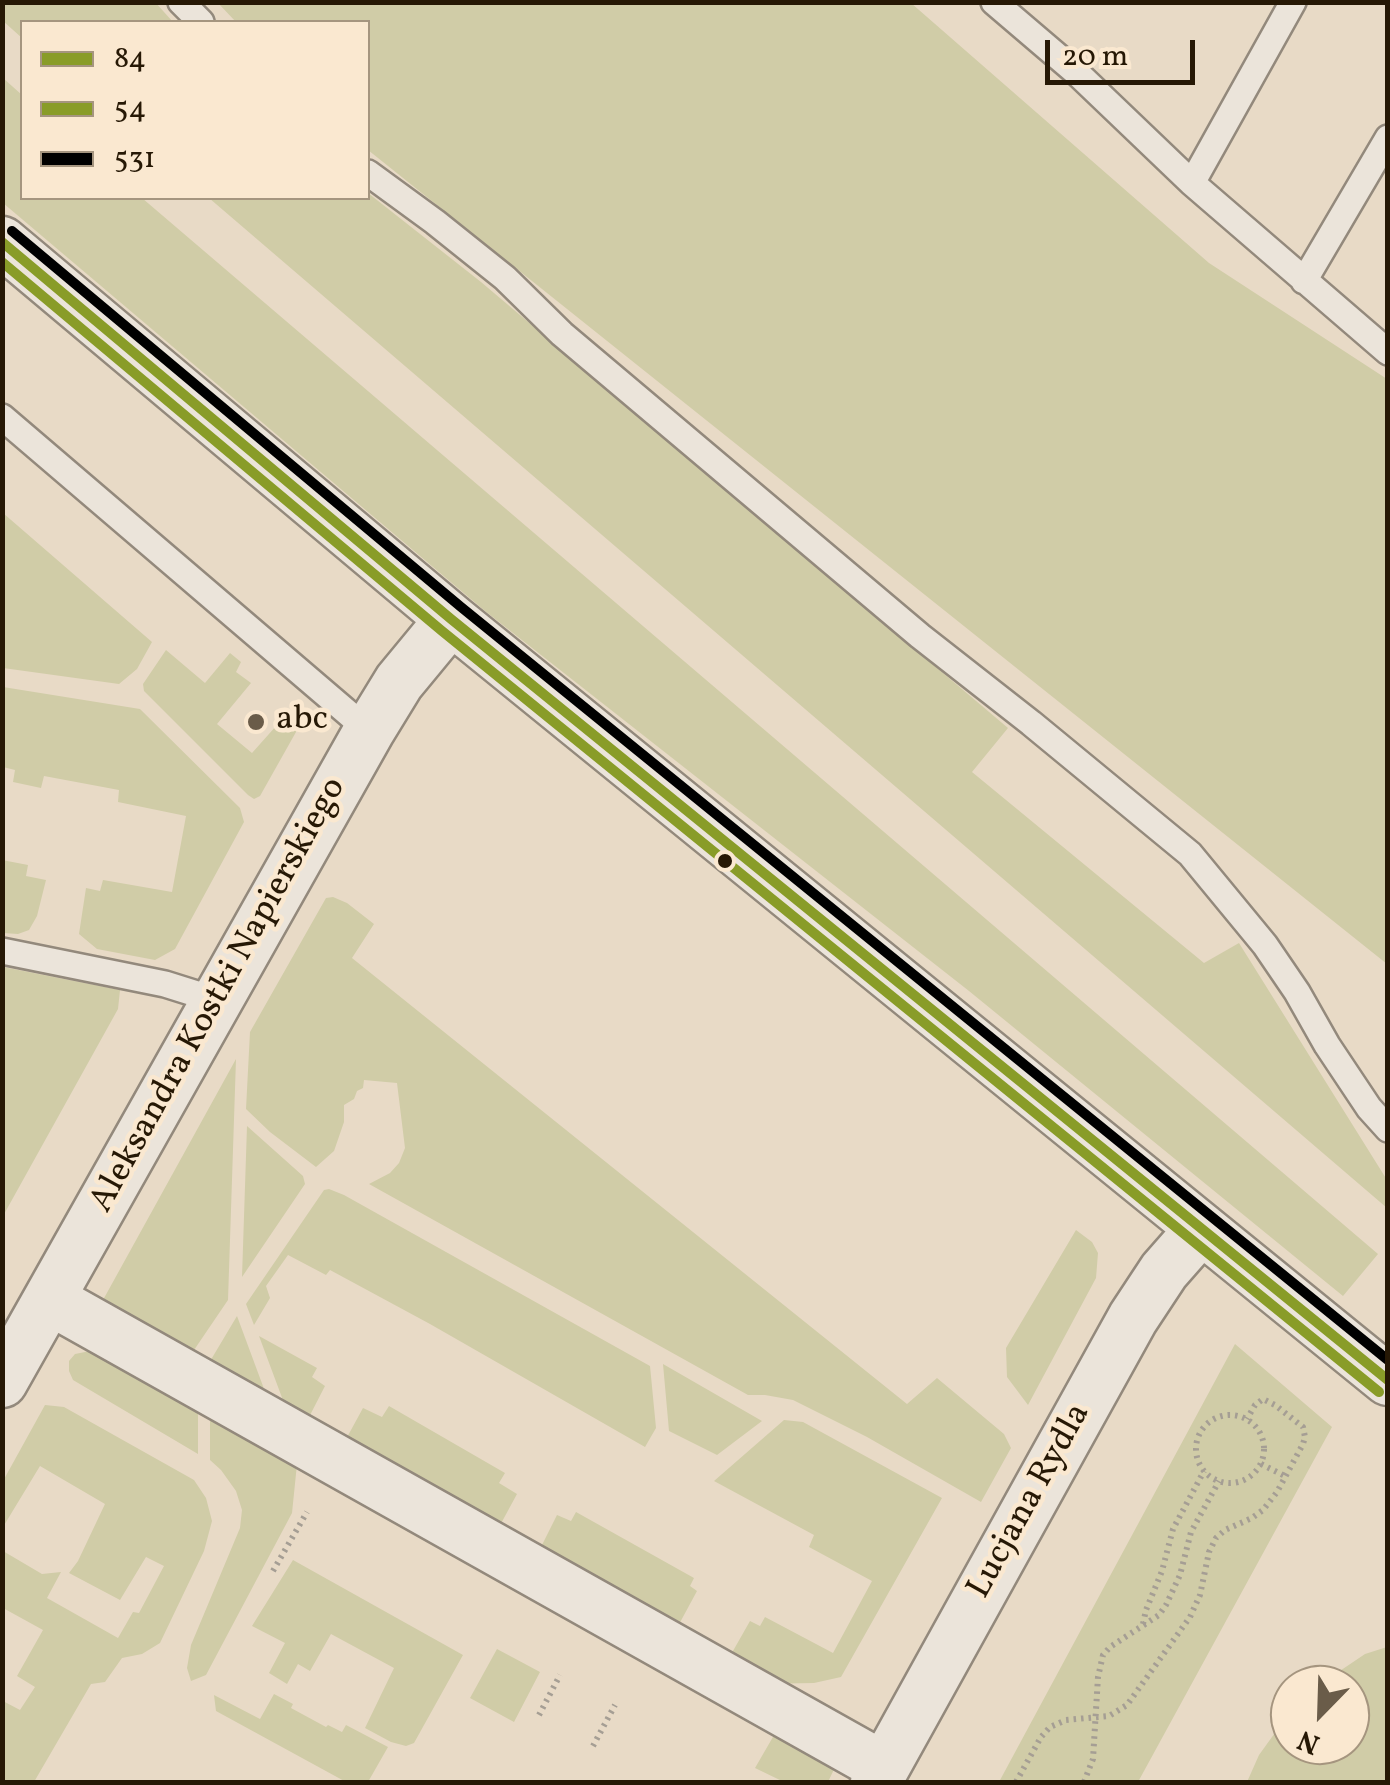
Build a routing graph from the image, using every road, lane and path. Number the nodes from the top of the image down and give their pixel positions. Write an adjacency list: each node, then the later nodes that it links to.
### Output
1 (994, 2): 5 (lane)
2 (1294, 2): 5 (lane)
3 (1388, 138): 7 (lane)
4 (370, 174): 14 (lane)
5 (1192, 183): 7 (lane)
6 (2, 242): 10 (street)
7 (1304, 281): 8 (lane)
8 (1388, 352)
9 (2, 417): 11 (lane)
10 (451, 620): 11 (street, Aleksandra Kostki Napierskiego); 15 (street)
11 (370, 731): 13 (street, Aleksandra Kostki Napierskiego)
12 (2, 951): 13 (lane)
13 (218, 1001): 16 (street, Aleksandra Kostki Napierskiego)
14 (1388, 1129)
15 (1200, 1230): 17 (street); 32 (street, Lucjana Rydla)
16 (49, 1298): 18 (street, Aleksandra Kostki Napierskiego); 32 (street)
17 (1388, 1380)
18 (2, 1382)
19 (1248, 1418): 20 (path); 21 (path); 22 (path)
20 (1261, 1464): 22 (path); 23 (path)
21 (1204, 1471): 23 (path); 26 (path)
22 (1285, 1476): 30 (path)
23 (1219, 1481): 26 (path)
24 (307, 1512): 25 (path)
25 (273, 1572)
26 (1142, 1626): 30 (path)
27 (560, 1675): 29 (path)
28 (615, 1704): 31 (path)
29 (539, 1715)
30 (1095, 1718): 33 (path); 34 (path)
31 (593, 1746)
32 (880, 1775)
33 (1016, 1782)
34 (1084, 1782)

